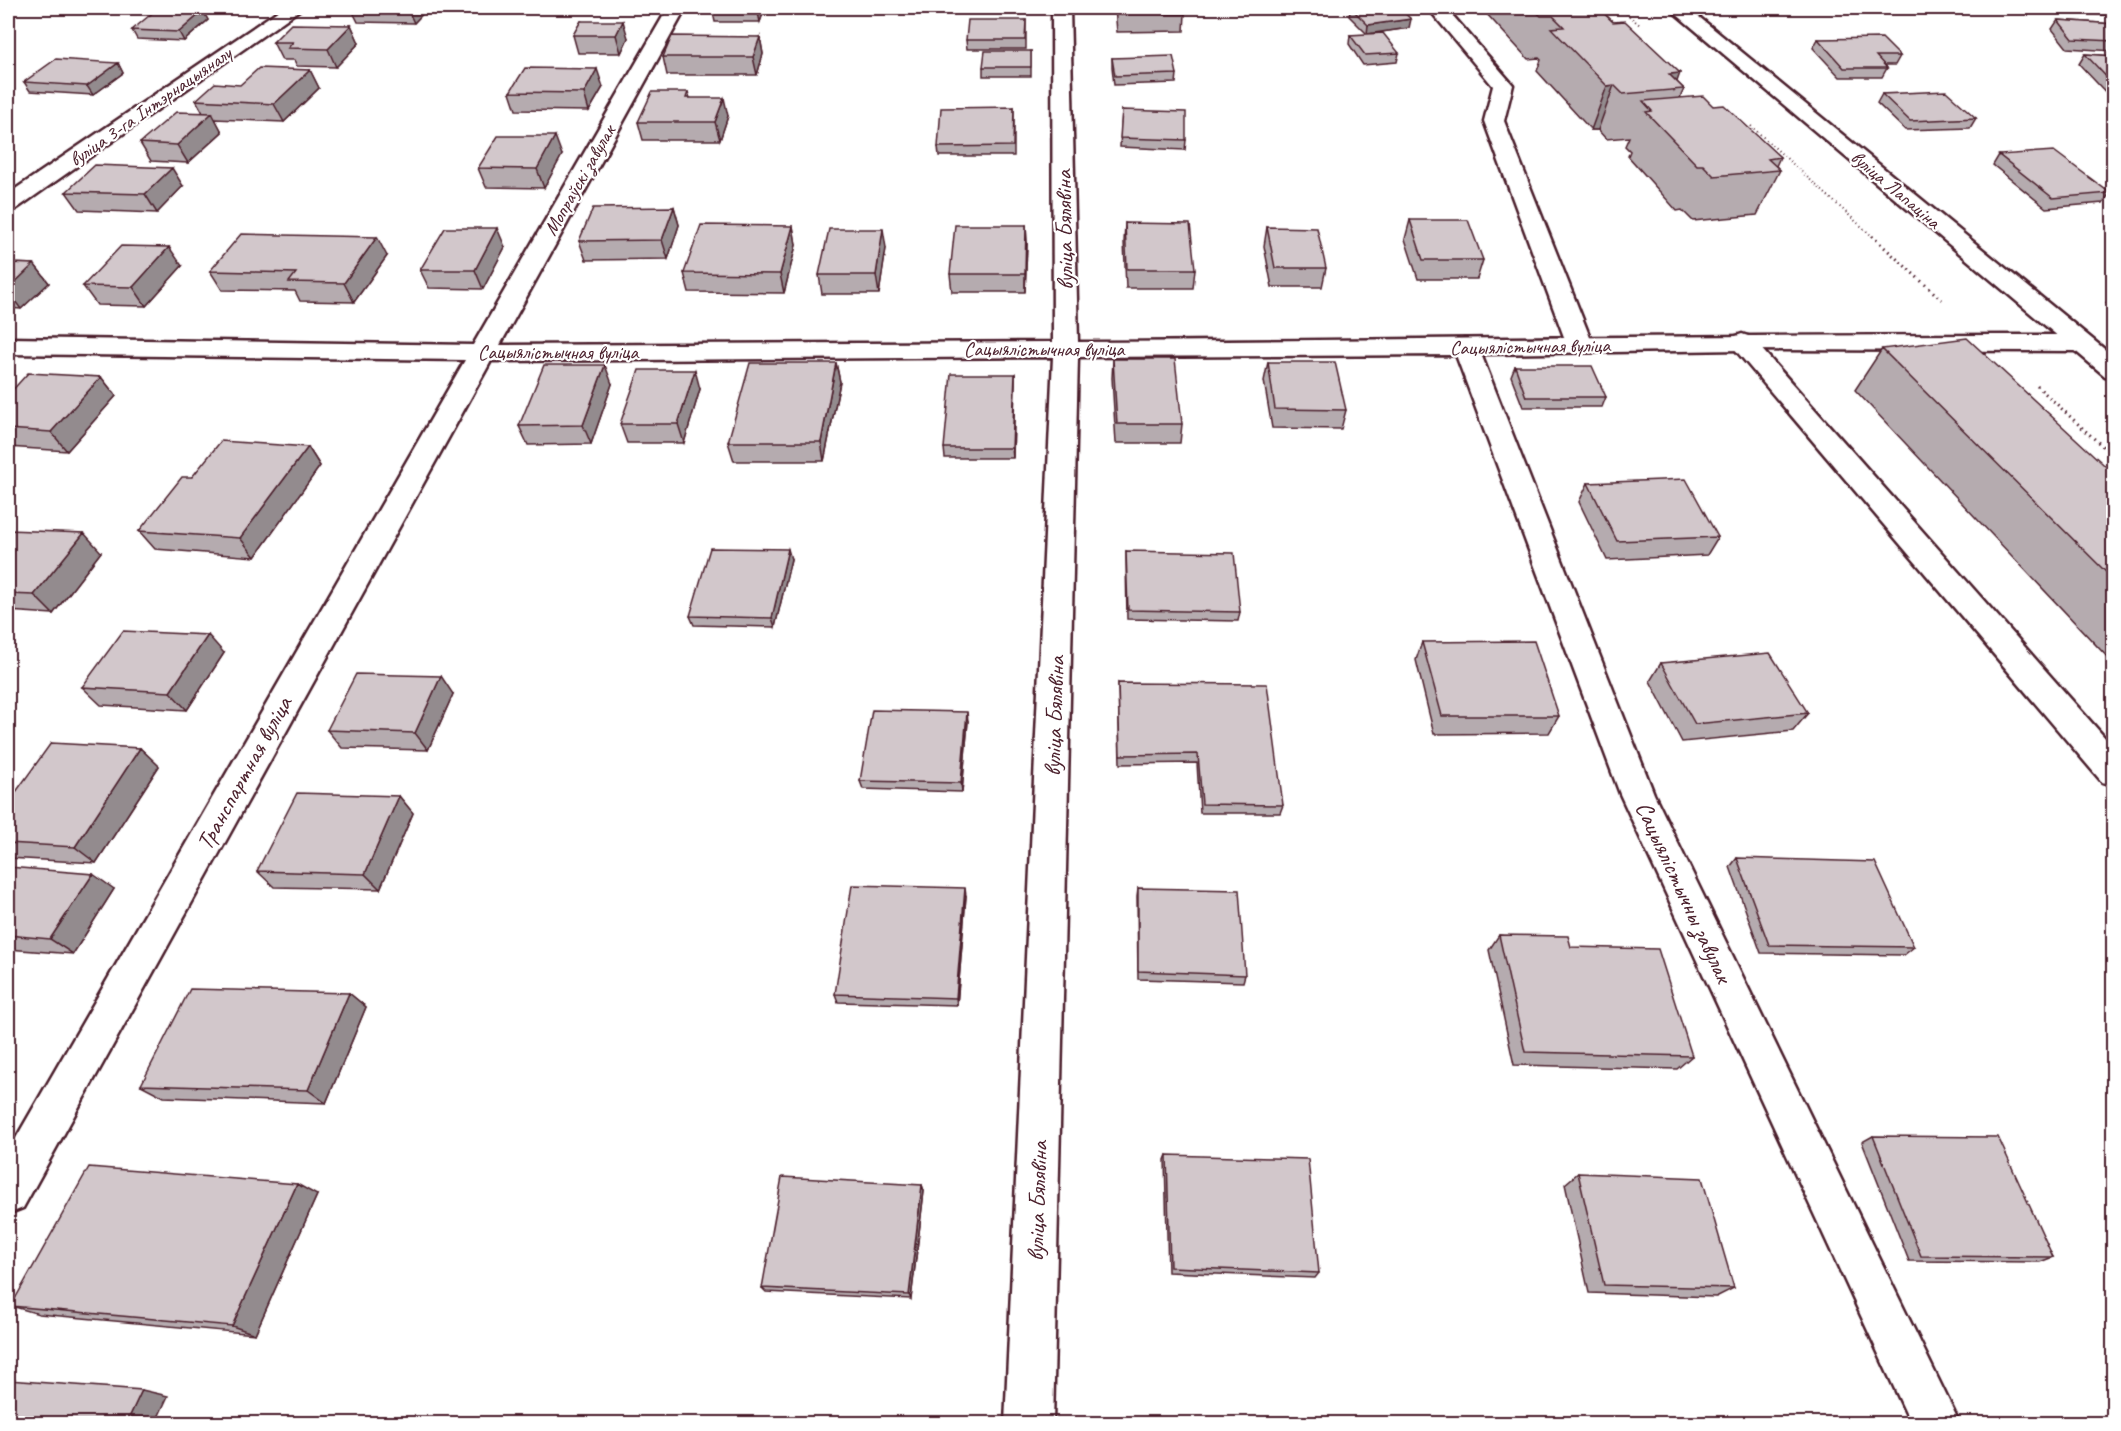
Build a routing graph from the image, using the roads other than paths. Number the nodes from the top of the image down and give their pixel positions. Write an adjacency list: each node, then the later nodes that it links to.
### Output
1 (293, 8): 6 (street, вуліца 3-га Інтэрнацыяналу)
2 (677, 8): 13 (street, Мопраўскі завулак)
3 (1061, 8): 12 (street, вуліца Бялявіна)
4 (1437, 8): 9 (street)
5 (1678, 8): 8 (street, вуліца Лапаціна)
6 (8, 204)
7 (1742, 342): 8 (street, Сацыялістычная вуліца); 9 (street, Сацыялістычная вуліца); 15 (street)
8 (2081, 343): 14 (street, вуліца Лапаціна)
9 (1580, 345): 11 (street, Сацыялістычная вуліца)
10 (8, 346): 13 (street, Сацыялістычная вуліца)
11 (1466, 347): 12 (street, Сацыялістычная вуліца); 18 (street, Сацыялістычны завулак)
12 (1066, 349): 13 (street, Сацыялістычная вуліца); 17 (street, вуліца Бялявіна)
13 (481, 353): 16 (street, Транспартная вуліца)
14 (2114, 370)
15 (2114, 772)
16 (8, 1193)
17 (1029, 1424)
18 (1936, 1424)

